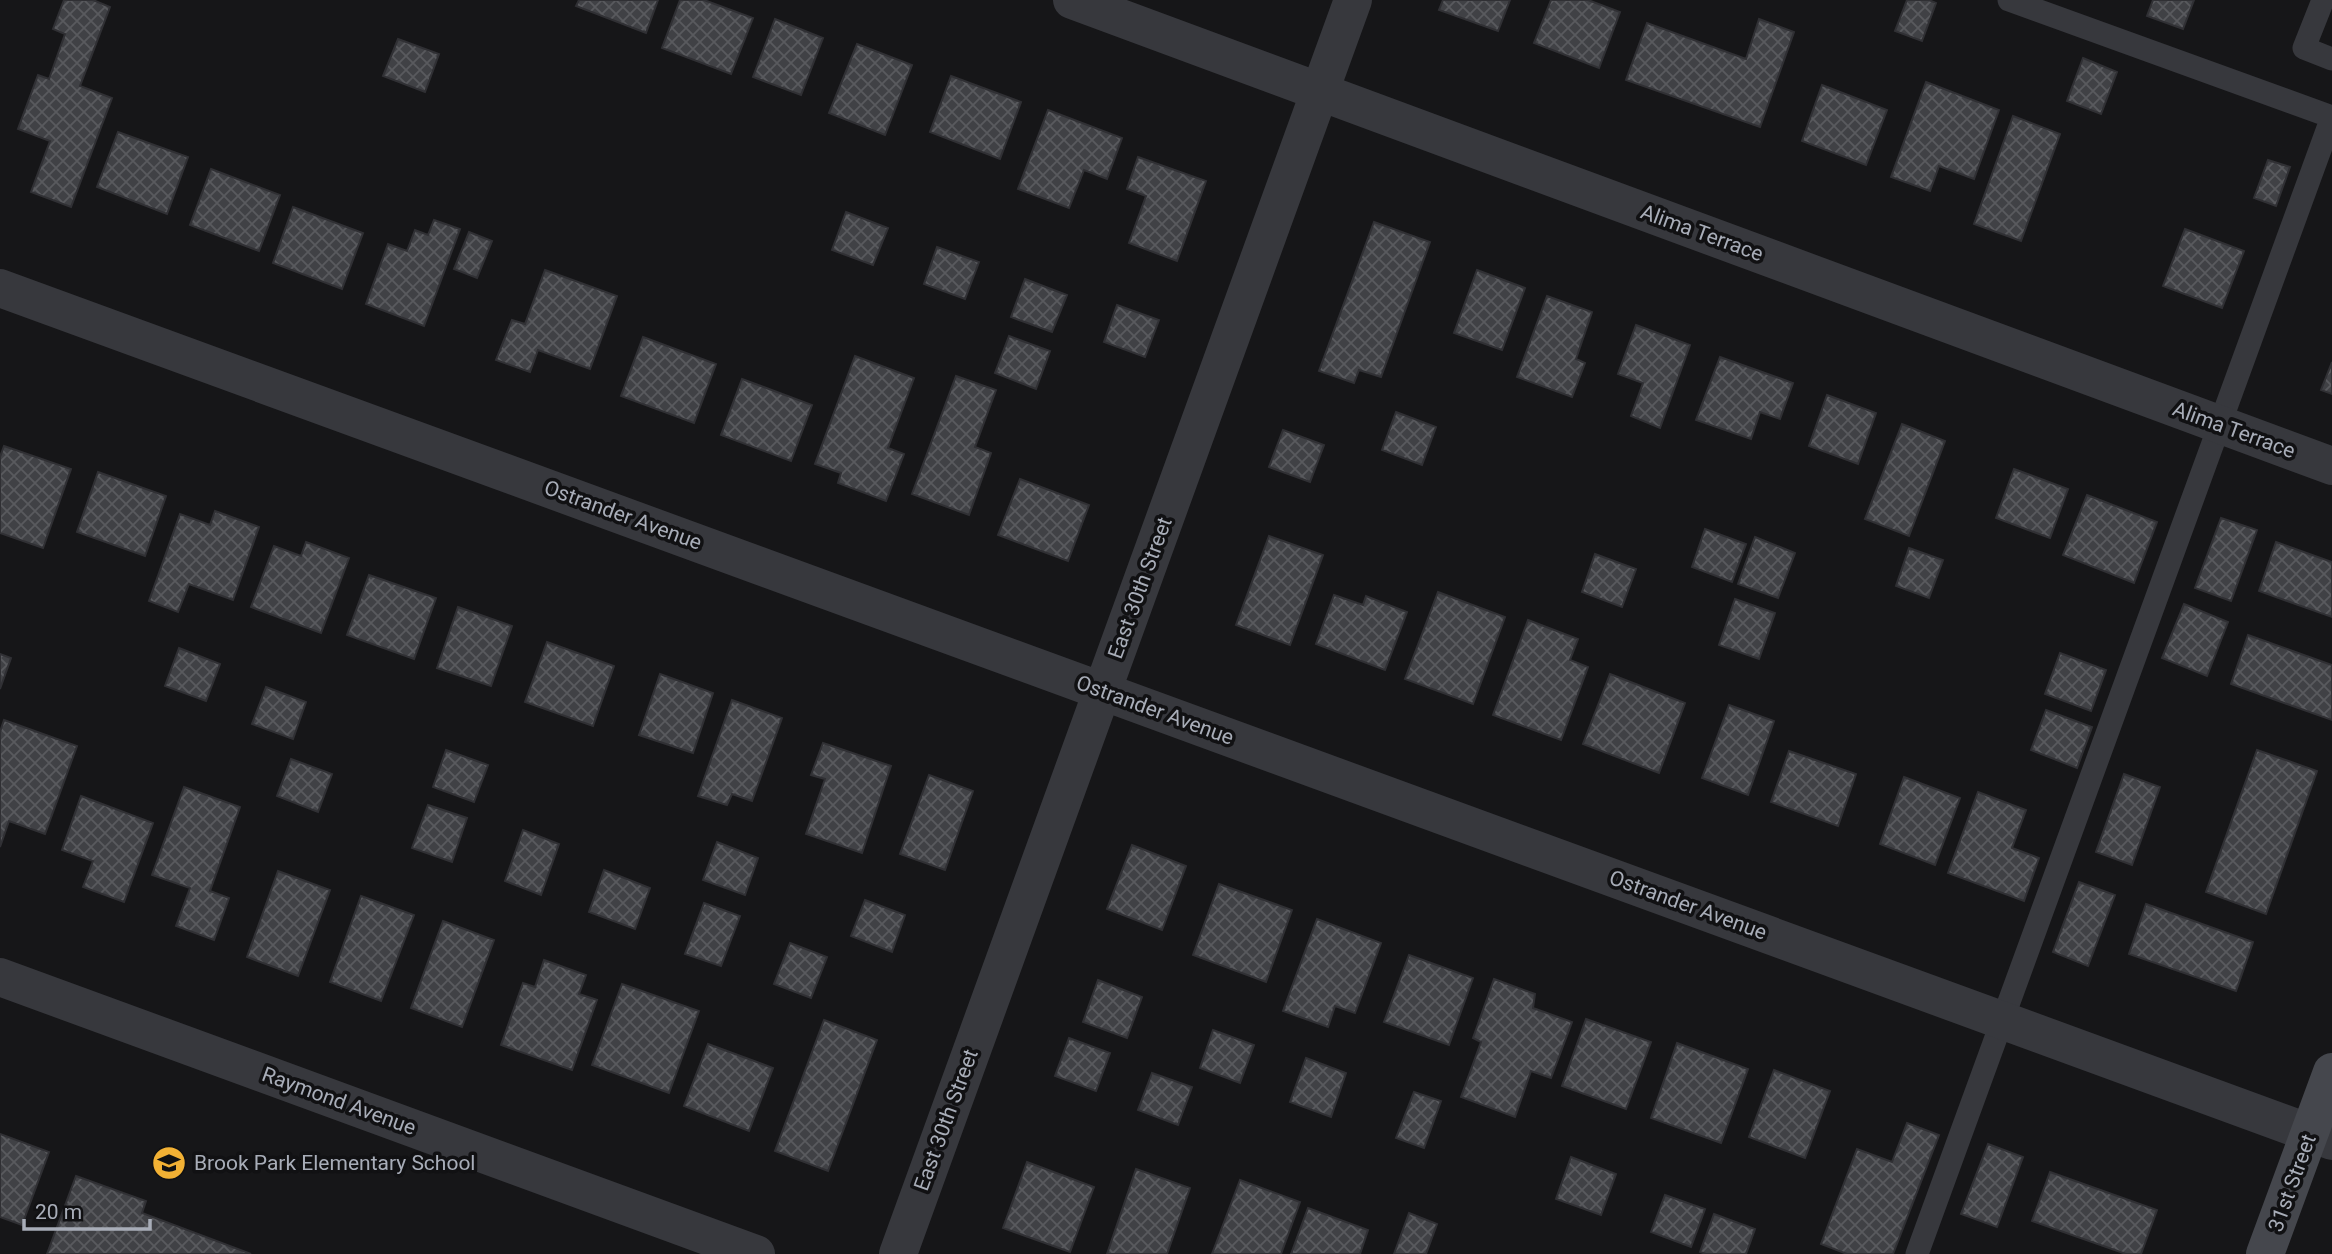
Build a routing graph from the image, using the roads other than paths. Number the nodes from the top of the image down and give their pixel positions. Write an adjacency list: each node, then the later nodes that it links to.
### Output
1 (1072, 0): 6 (street, Alima Terrace)
2 (1353, 0): 6 (street, East 30th Street)
3 (2009, 0): 8 (lane)
4 (2323, 0): 5 (lane)
5 (2332, 59)
6 (1320, 91): 8 (street, Alima Terrace); 10 (street, East 30th Street)
7 (0, 288): 10 (street, Ostrander Avenue)
8 (2220, 425): 9 (street, Alima Terrace); 12 (lane)
9 (2332, 466)
10 (1102, 691): 12 (street, Ostrander Avenue); 16 (street, East 30th Street)
11 (0, 977): 15 (street, Raymond Avenue)
12 (2003, 1021): 14 (street, Ostrander Avenue); 17 (lane)
13 (2332, 1072): 14 (main road, 31st Street)
14 (2321, 1138): 18 (main road, 31st Street)
15 (756, 1254)
16 (898, 1254)
17 (1917, 1254)
18 (2265, 1254)

